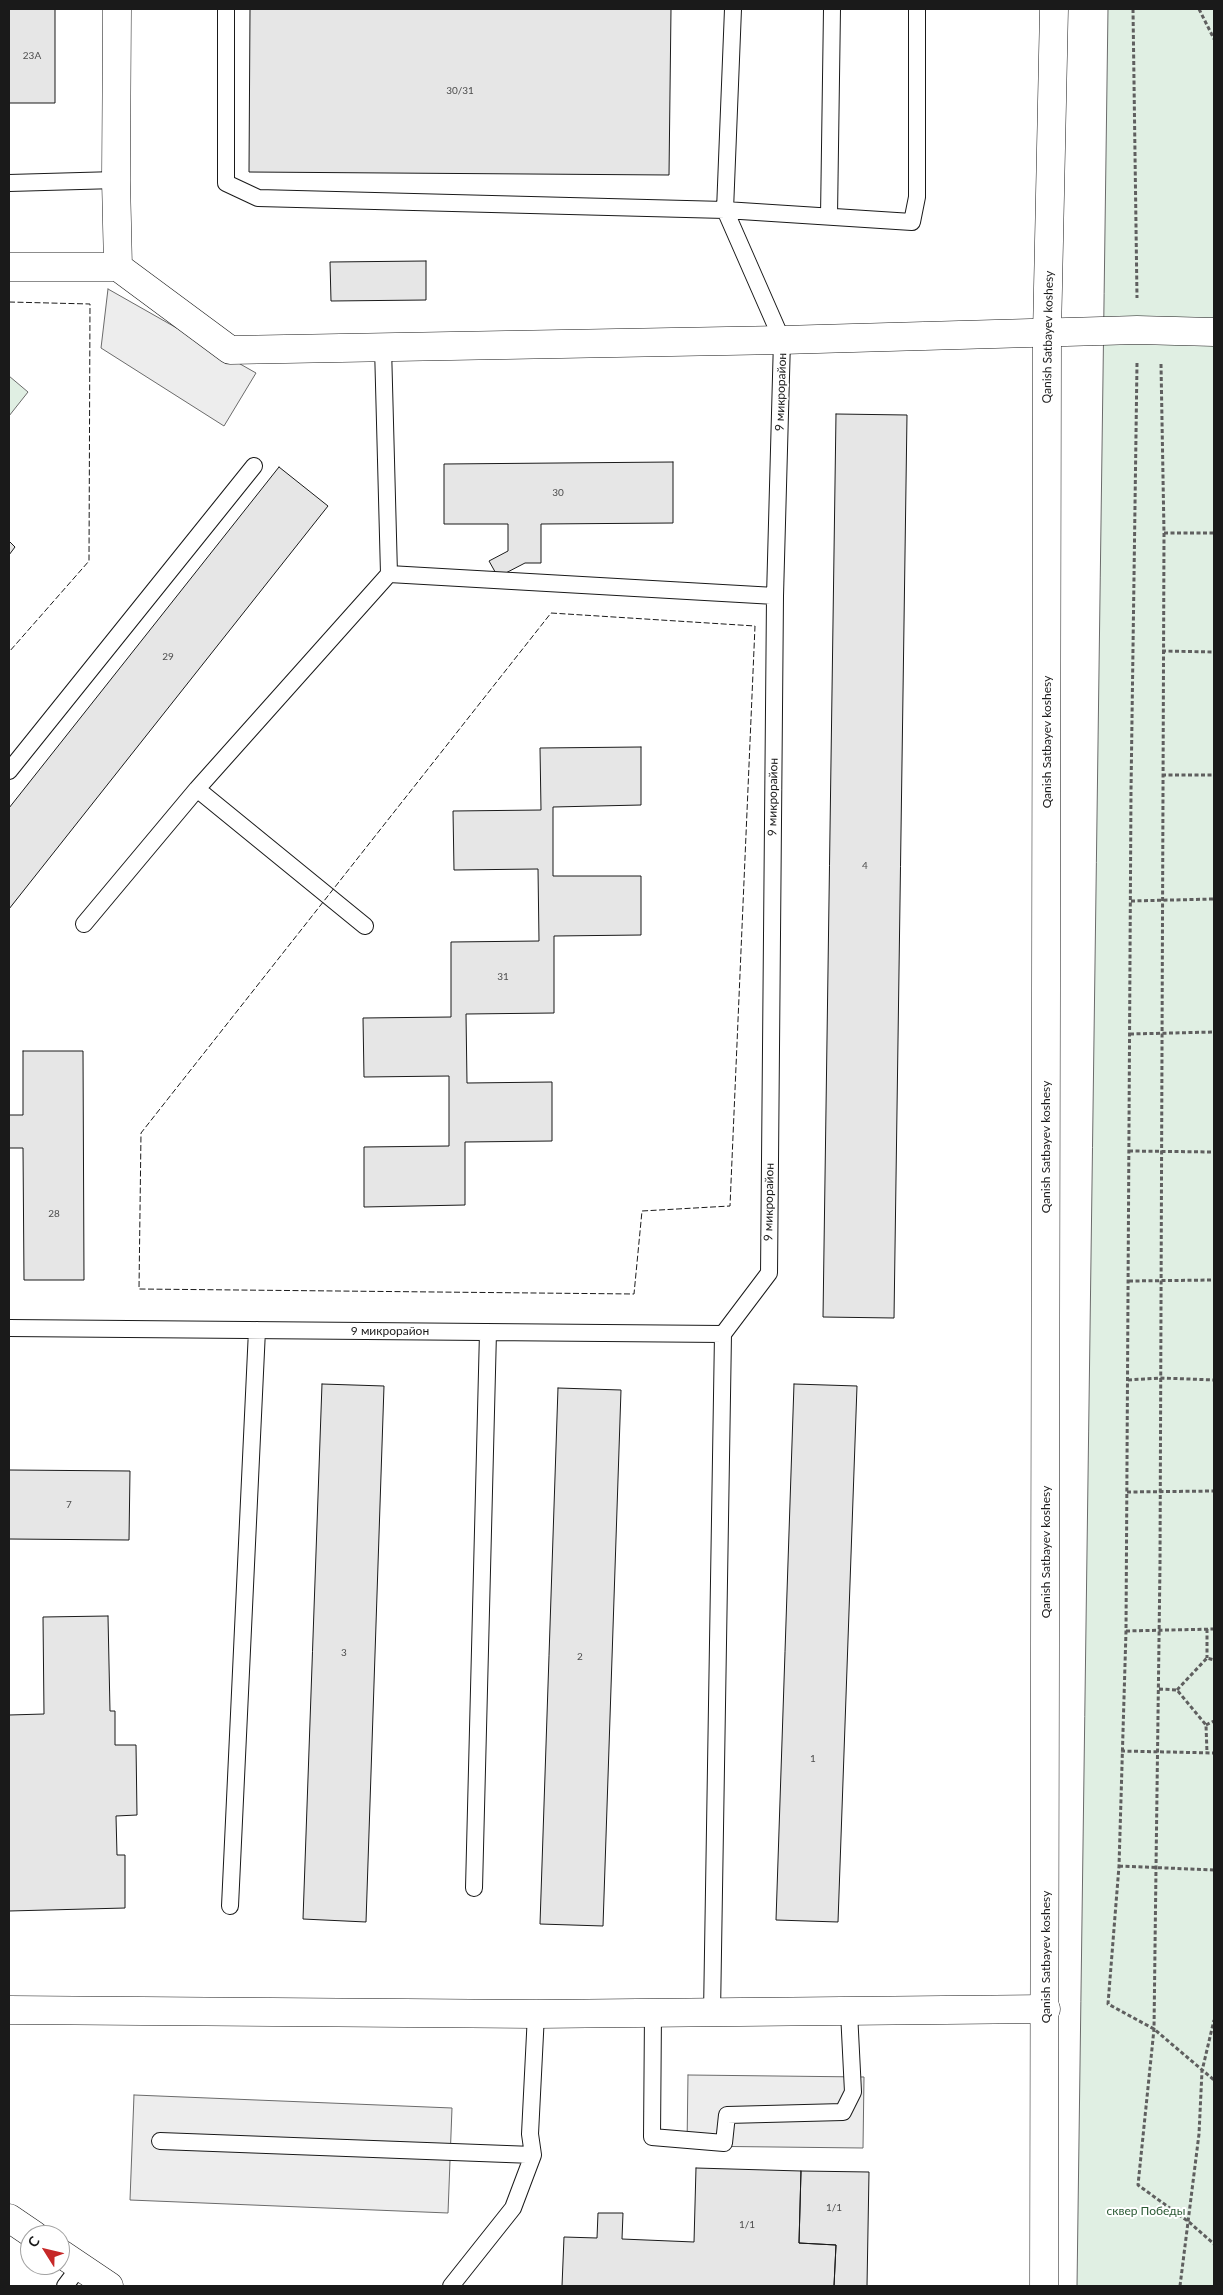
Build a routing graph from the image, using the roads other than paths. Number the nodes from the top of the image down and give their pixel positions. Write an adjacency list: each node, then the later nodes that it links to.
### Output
1 (117, 9): 7 (street)
2 (226, 9): 9 (lane)
3 (733, 9): 9 (lane)
4 (832, 9): 10 (lane)
5 (917, 9): 10 (lane)
6 (1054, 9): 14 (street, Qanish Satbayev koshesy)
7 (116, 180): 8 (lane); 12 (street)
8 (9, 183)
9 (725, 210): 10 (lane); 15 (lane)
10 (829, 216)
11 (9, 267): 12 (street)
12 (118, 267): 16 (street)
13 (1214, 332): 14 (street)
14 (1047, 334): 15 (street); 30 (street, Qanish Satbayev koshesy)
15 (782, 340): 16 (street); 19 (lane, 9 микрорайон)
16 (383, 347): 18 (lane)
17 (254, 466): 20 (lane)
18 (389, 574): 19 (lane); 21 (lane)
19 (775, 596): 27 (lane, 9 микрорайон)
20 (9, 771)
21 (197, 789): 22 (lane); 23 (lane)
22 (84, 924)
23 (365, 926)
24 (9, 1328): 25 (lane, 9 микрорайон)
25 (257, 1330): 26 (lane, 9 микрорайон); 29 (lane)
26 (488, 1332): 27 (lane, 9 микрорайон); 28 (lane)
27 (723, 1334): 34 (lane)
28 (474, 1888)
29 (230, 1906)
30 (1046, 2009): 32 (street); 43 (street, Qanish Satbayev koshesy)
31 (9, 2010): 35 (street)
32 (849, 2012): 33 (lane); 34 (street)
33 (653, 2013): 34 (street); 35 (street)
34 (712, 2013)
35 (536, 2014): 37 (lane)
36 (160, 2141): 37 (lane)
37 (533, 2155): 42 (lane)
38 (9, 2218): 39 (street)
39 (20, 2225)
40 (70, 2269): 41 (street)
41 (109, 2286)
42 (451, 2286)
43 (1044, 2286)

